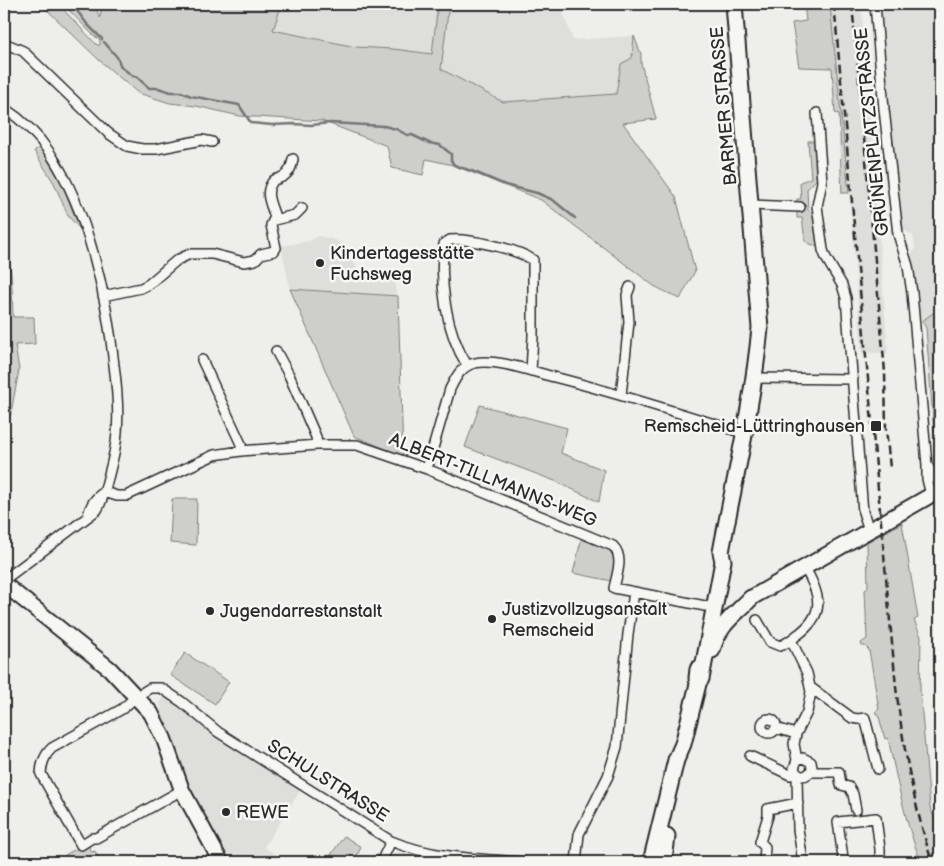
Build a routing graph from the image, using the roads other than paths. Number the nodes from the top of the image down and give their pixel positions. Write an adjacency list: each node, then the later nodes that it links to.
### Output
1 (734, 4): 8 (main road, BARMER STRASSE)
2 (875, 4): 25 (street, GRÜNENPLATZSTRASSE)
3 (4, 43): 6 (street)
4 (4, 108): 13 (street)
5 (817, 114): 19 (street)
6 (212, 142)
7 (293, 159): 11 (street)
8 (751, 205): 9 (street, BARMER STRASSE); 18 (main road, BARMER STRASSE)
9 (800, 207)
10 (302, 208): 11 (street)
11 (274, 220): 13 (street)
12 (630, 287): 20 (street)
13 (103, 296): 26 (street)
14 (276, 351): 22 (street)
15 (202, 360): 23 (street)
16 (467, 365): 17 (street); 17 (street); 24 (street)
17 (531, 370): 20 (street)
18 (753, 378): 19 (street); 21 (main road, BARMER STRASSE)
19 (853, 380): 27 (street)
20 (621, 395): 21 (street)
21 (743, 433): 32 (main road, BARMER STRASSE)
22 (317, 446): 23 (street, ALBERT-TILLMANNS-WEG); 24 (street, ALBERT-TILLMANNS-WEG)
23 (241, 451): 26 (street, ALBERT-TILLMANNS-WEG)
24 (426, 469): 30 (street, ALBERT-TILLMANNS-WEG)
25 (937, 490): 27 (street)
26 (104, 492): 29 (street)
27 (869, 530): 28 (street)
28 (805, 568): 31 (street); 35 (street)
29 (4, 582): 38 (street)
30 (634, 592): 32 (street); 54 (street)
31 (751, 598): 32 (main road); 33 (main road)
32 (709, 607): 33 (main road); 36 (main road, BARMER STRASSE)
33 (737, 610): 36 (main road)
34 (757, 620): 35 (street)
35 (791, 640): 37 (street)
36 (700, 681): 50 (main road, BARMER STRASSE)
37 (810, 687): 40 (street); 43 (street)
38 (137, 696): 46 (street); 46 (street, SCHULSTRASSE); 49 (street, SCHULSTRASSE)
39 (776, 728): 40 (street)
40 (796, 734): 42 (street)
41 (750, 756): 45 (street)
42 (797, 760): 44 (street); 45 (street)
43 (878, 769)
44 (811, 772): 45 (street); 48 (street)
45 (797, 774): 47 (street)
46 (182, 790): 51 (street)
47 (798, 802): 55 (street); 56 (street)
48 (856, 810)
49 (391, 841): 52 (street); 53 (street, SCHULSTRASSE)
50 (657, 861)
51 (221, 862)
52 (381, 862)
53 (522, 862)
54 (576, 862)
55 (764, 862)
56 (803, 862)
57 (841, 862): 58 (street)
58 (880, 862)

